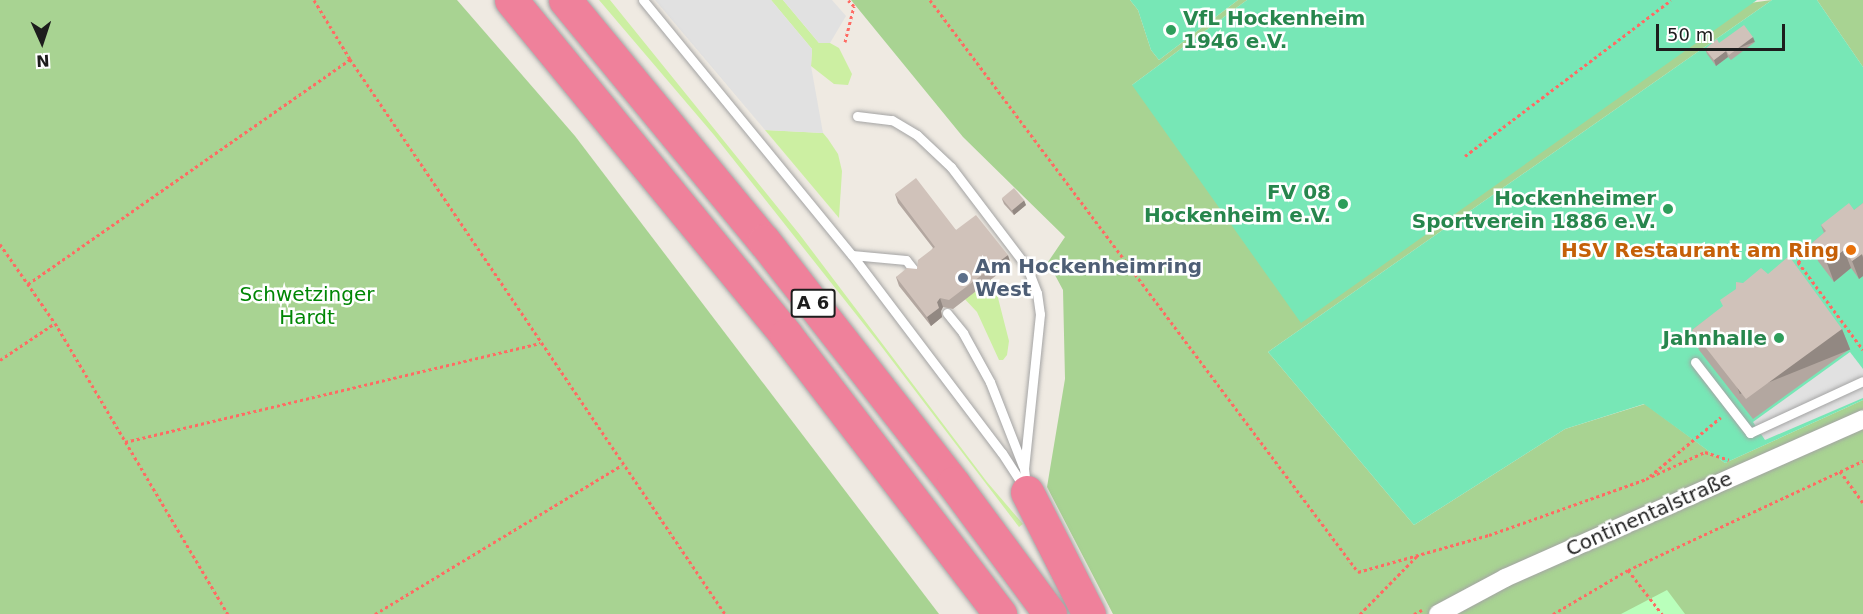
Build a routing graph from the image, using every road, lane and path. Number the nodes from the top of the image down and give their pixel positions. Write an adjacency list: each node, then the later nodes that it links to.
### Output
1 (314, 0): 9 (path)
2 (511, 0): 41 (highway, A 6)
3 (565, 0): 42 (highway, A 6)
4 (643, 0): 14 (lane)
5 (848, 0): 8 (path)
6 (930, 0): 36 (path)
7 (1671, 0): 11 (path)
8 (845, 42)
9 (350, 59): 18 (path); 21 (path)
10 (857, 116): 34 (lane)
11 (1465, 156)
12 (1826, 242): 15 (path)
13 (0, 244): 18 (path)
14 (852, 255): 17 (lane); 34 (lane)
15 (1798, 262): 16 (path); 22 (path)
16 (1789, 269)
17 (916, 273)
18 (28, 284): 20 (path)
19 (947, 313): 34 (lane)
20 (55, 323): 23 (path); 28 (path)
21 (540, 343): 28 (path); 30 (path)
22 (1863, 350)
23 (0, 360)
24 (1695, 362): 26 (lane)
25 (1863, 381): 26 (lane)
26 (1731, 408): 33 (path)
27 (1863, 419): 31 (street, Continentalstraße)
28 (125, 442): 38 (path)
29 (1863, 461): 32 (path)
30 (622, 465): 39 (path); 40 (path)
31 (1751, 469): 33 (path); 45 (street, Continentalstraße)
32 (1840, 471): 35 (path); 37 (path)
33 (1646, 479): 36 (path)
34 (1026, 480): 43 (highway)
35 (1863, 503)
36 (1419, 554): 44 (path)
37 (1628, 570): 46 (path); 47 (path)
38 (228, 614)
39 (375, 614)
40 (725, 614)
41 (1000, 614)
42 (1050, 614)
43 (1089, 614)
44 (1360, 614)
45 (1438, 614)
46 (1553, 614)
47 (1662, 614)

